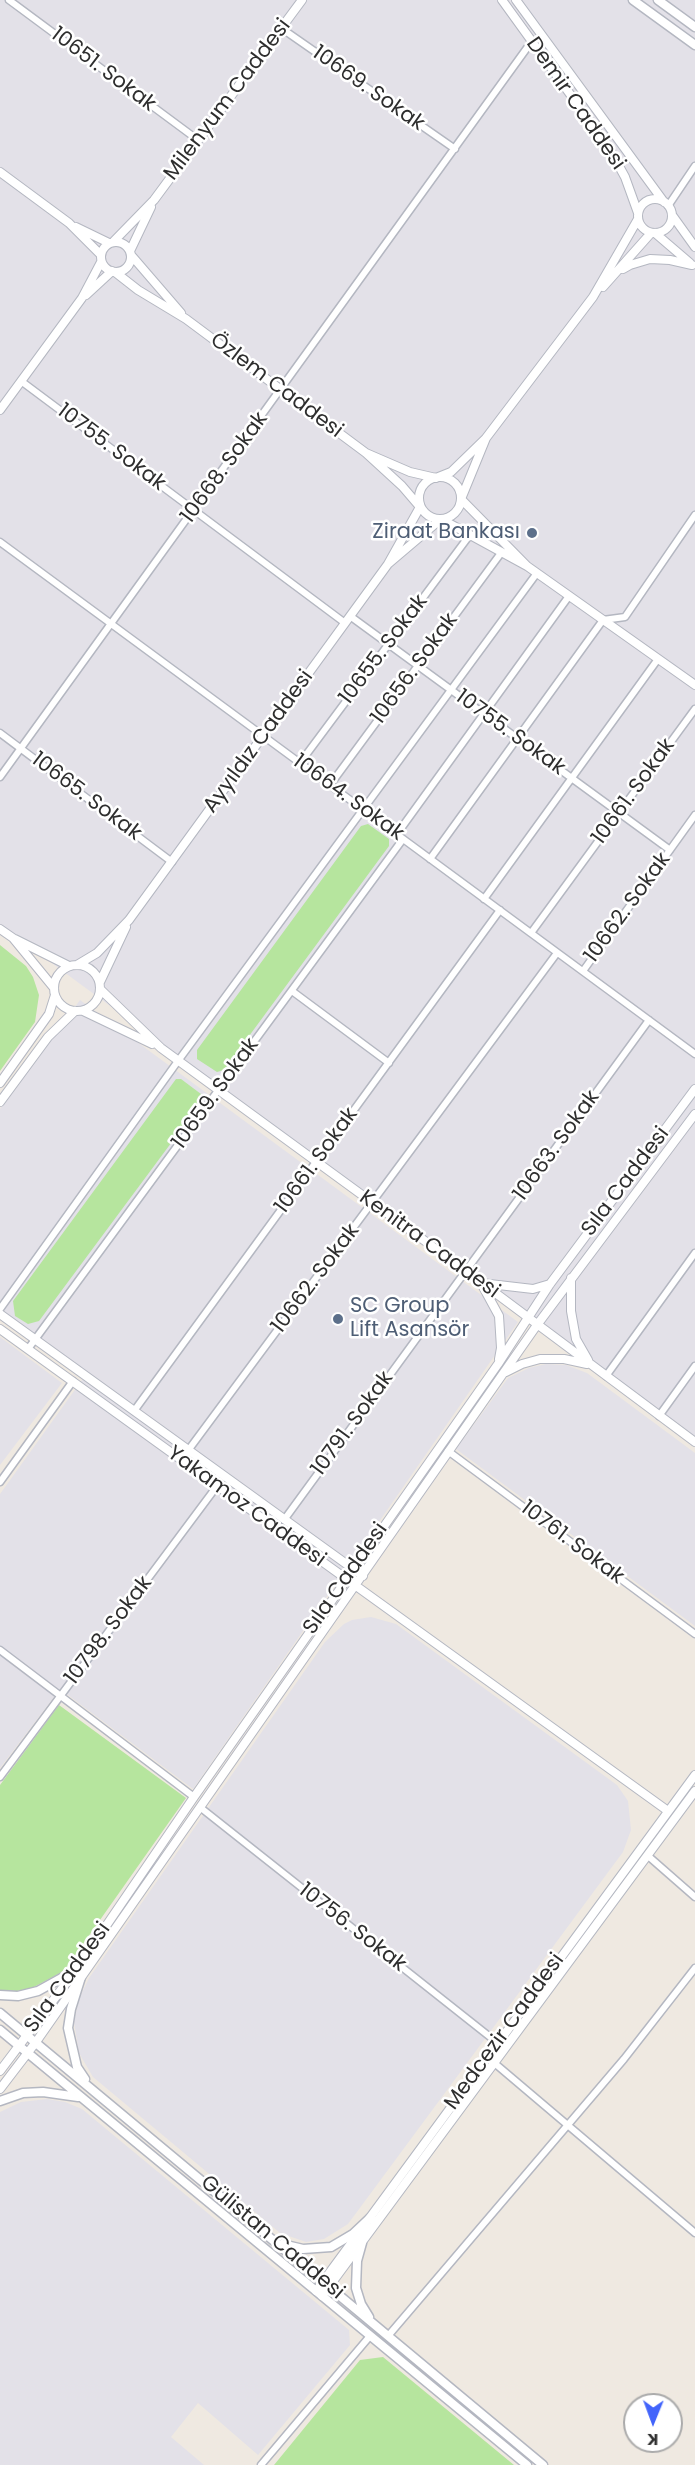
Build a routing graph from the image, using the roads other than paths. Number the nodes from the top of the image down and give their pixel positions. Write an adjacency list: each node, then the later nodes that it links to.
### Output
1 (9, 0): 11 (street, 10651. Sokak)
2 (302, 0): 8 (street, Milenyum Caddesi)
3 (502, 0): 9 (street, Demir Caddesi)
4 (516, 0): 16 (street, Demir Caddesi)
5 (633, 0): 10 (main road)
6 (658, 0): 7 (main road)
7 (695, 27)
8 (281, 28): 11 (street, Milenyum Caddesi); 12 (street, 10669. Sokak)
9 (532, 42): 12 (street, 10668. Sokak); 18 (street, Demir Caddesi)
10 (695, 45)
11 (198, 140): 15 (street, Milenyum Caddesi)
12 (455, 149): 32 (street, 10668. Sokak)
13 (695, 166): 16 (street)
14 (0, 172): 19 (street)
15 (154, 200): 21 (street); 23 (street)
16 (666, 204): 17 (street); 18 (street)
17 (672, 215): 20 (street); 22 (street)
18 (638, 216): 20 (street); 28 (street)
19 (69, 223): 21 (street); 24 (street)
20 (653, 233): 25 (street); 27 (street)
21 (111, 242): 23 (street); 24 (street)
22 (695, 247)
23 (130, 253): 26 (street); 30 (street, Özlem Caddesi)
24 (101, 258): 26 (street); 29 (street)
25 (694, 267): 27 (street)
26 (113, 272): 29 (street); 30 (street, Özlem Caddesi)
27 (616, 273): 28 (street)
28 (593, 297): 34 (street)
29 (82, 298): 31 (street)
30 (186, 319): 32 (street, Özlem Caddesi)
31 (21, 381): 33 (street); 39 (street, 10755. Sokak)
32 (282, 390): 35 (street, Özlem Caddesi); 39 (street, 10668. Sokak)
33 (0, 410)
34 (486, 438): 36 (street); 37 (street)
35 (366, 453): 36 (street, Özlem Caddesi); 38 (street, Özlem Caddesi)
36 (436, 478): 37 (street); 38 (street)
37 (461, 499): 41 (street); 46 (street)
38 (420, 507): 41 (street); 45 (street, Ayyıldız Caddesi)
39 (194, 511): 51 (street, 10755. Sokak); 52 (street, 10668. Sokak)
40 (695, 515): 50 (street)
41 (441, 519): 42 (street); 45 (street, Ayyıldız Caddesi)
42 (469, 536): 44 (street); 53 (street, 10655. Sokak)
43 (0, 542): 52 (street, 10664. Sokak)
44 (501, 553): 46 (street); 55 (street, 10656. Sokak)
45 (388, 564): 49 (street, Ayyıldız Caddesi)
46 (527, 566): 47 (street)
47 (537, 573): 48 (street); 57 (street)
48 (569, 596): 50 (street); 59 (street)
49 (350, 615): 51 (street, Ayyıldız Caddesi); 53 (street, 10755. Sokak)
50 (603, 620): 54 (street); 62 (street)
51 (345, 623): 61 (street, Ayyıldız Caddesi)
52 (111, 624): 61 (street, 10664. Sokak); 63 (street, 10668. Sokak)
53 (389, 644): 55 (street, 10755. Sokak); 64 (street, 10655. Sokak)
54 (658, 659): 56 (street); 66 (street)
55 (418, 665): 57 (street, 10755. Sokak); 67 (street, 10656. Sokak)
56 (695, 685)
57 (452, 690): 59 (street, 10755. Sokak); 68 (street)
58 (695, 709): 69 (street, 10661. Sokak)
59 (484, 713): 62 (street, 10755. Sokak); 71 (street)
60 (0, 733): 63 (street, 10665. Sokak)
61 (263, 736): 64 (street, 10664. Sokak); 75 (street, Ayyıldız Caddesi)
62 (517, 738): 66 (street, 10755. Sokak); 74 (street)
63 (21, 748): 65 (street, 10668. Sokak); 75 (street, 10665. Sokak)
64 (300, 763): 67 (street, 10664. Sokak)
65 (0, 777)
66 (572, 778): 69 (street, 10755. Sokak); 76 (street)
67 (330, 785): 68 (street, 10664. Sokak)
68 (364, 810): 71 (street, 10664. Sokak); 92 (street)
69 (619, 813): 73 (street, 10755. Sokak); 80 (street, 10661. Sokak)
70 (695, 815): 73 (street, 10662. Sokak)
71 (397, 834): 72 (street, 10664. Sokak)
72 (403, 839): 74 (street, 10664. Sokak); 87 (street, 10659. Sokak)
73 (670, 850): 84 (street, 10662. Sokak)
74 (430, 859): 76 (street, 10664. Sokak)
75 (171, 862): 78 (street, Ayyıldız Caddesi)
76 (484, 899): 77 (street, 10664. Sokak)
77 (500, 910): 80 (street, 10664. Sokak); 93 (street, 10661. Sokak)
78 (129, 920): 83 (street, Ayyıldız Caddesi); 85 (street, Ayyıldız Caddesi)
79 (0, 929): 81 (street)
80 (531, 933): 82 (street, 10664. Sokak)
81 (13, 938): 83 (street); 86 (street)
82 (557, 952): 84 (street, 10664. Sokak); 100 (street, 10662. Sokak)
83 (73, 965): 85 (street); 86 (street)
84 (583, 971): 89 (street, 10664. Sokak)
85 (100, 986): 88 (street); 90 (street)
86 (54, 991): 88 (street); 94 (street)
87 (292, 991): 93 (street); 96 (street, 10659. Sokak)
88 (79, 1011): 90 (street); 97 (street)
89 (649, 1020): 91 (street, 10664. Sokak); 102 (street, 10663. Sokak)
90 (161, 1048): 92 (street, Kenitra Caddesi)
91 (695, 1054)
92 (178, 1061): 96 (street, Kenitra Caddesi); 106 (street)
93 (389, 1063): 99 (street, 10661. Sokak)
94 (0, 1083)
95 (695, 1089): 105 (street, Sıla Caddesi)
96 (219, 1090): 99 (street, Kenitra Caddesi); 111 (street, 10659. Sokak)
97 (0, 1102)
98 (695, 1114): 103 (street)
99 (316, 1162): 100 (street, Kenitra Caddesi); 119 (street, 10661. Sokak)
100 (372, 1203): 102 (street, Kenitra Caddesi); 122 (street, 10662. Sokak)
101 (695, 1254): 117 (street)
102 (466, 1271): 104 (street, Kenitra Caddesi); 127 (street, 10791. Sokak)
103 (571, 1278): 109 (street); 114 (street)
104 (481, 1283): 105 (street); 108 (street, Kenitra Caddesi); 113 (street)
105 (550, 1284): 108 (street, Sıla Caddesi)
106 (0, 1309)
107 (0, 1314): 111 (street, Yakamoz Caddesi)
108 (527, 1318): 109 (street, Kenitra Caddesi); 113 (street, Sıla Caddesi)
109 (537, 1325): 114 (street, Kenitra Caddesi); 116 (street)
110 (0, 1329): 112 (street, Yakamoz Caddesi)
111 (35, 1340): 112 (street, 10659. Sokak); 119 (street, Yakamoz Caddesi)
112 (28, 1349): 118 (street, Yakamoz Caddesi)
113 (498, 1364): 128 (street, Sıla Caddesi)
114 (592, 1366): 116 (street); 117 (street, Kenitra Caddesi)
115 (695, 1366): 120 (street)
116 (503, 1374): 123 (street)
117 (606, 1376): 120 (street, Kenitra Caddesi)
118 (73, 1381): 124 (street, Yakamoz Caddesi); 125 (street)
119 (134, 1411): 122 (street, Yakamoz Caddesi)
120 (659, 1416): 121 (street, Kenitra Caddesi)
121 (695, 1442)
122 (189, 1451): 124 (street, 10662. Sokak); 127 (street, Yakamoz Caddesi)
123 (448, 1451): 129 (street); 132 (street, 10761. Sokak)
124 (181, 1460): 126 (street, Yakamoz Caddesi)
125 (0, 1482)
126 (217, 1486): 130 (street, Yakamoz Caddesi); 134 (street, 10798. Sokak)
127 (284, 1520): 128 (street, Yakamoz Caddesi)
128 (353, 1569): 129 (street, Yakamoz Caddesi); 130 (street, Sıla Caddesi)
129 (363, 1576): 131 (street)
130 (346, 1579): 131 (street, Yakamoz Caddesi); 138 (street, Sıla Caddesi)
131 (356, 1587): 139 (street); 140 (street, Yakamoz Caddesi)
132 (695, 1634)
133 (0, 1650): 134 (street)
134 (60, 1696): 136 (street, 10798. Sokak); 138 (street)
135 (695, 1775): 140 (street, Medcezir Caddesi)
136 (0, 1776)
137 (695, 1791): 141 (street, Medcezir Caddesi)
138 (194, 1797): 144 (street, Sıla Caddesi)
139 (201, 1808): 144 (street); 150 (street, 10756. Sokak)
140 (668, 1811): 150 (street, Medcezir Caddesi)
141 (647, 1855): 142 (street); 150 (street, Medcezir Caddesi)
142 (695, 1897)
143 (695, 1968): 160 (street)
144 (79, 1974): 145 (main road); 148 (street, Sıla Caddesi); 149 (street, Sıla Caddesi); 156 (main road)
145 (0, 1995)
146 (0, 2013): 148 (main road, Gülistan Caddesi)
147 (0, 2030): 151 (main road, Gülistan Caddesi)
148 (27, 2034): 149 (main road, Gülistan Caddesi); 151 (street, Sıla Caddesi)
149 (36, 2042): 152 (street, Sıla Caddesi); 156 (main road, Gülistan Caddesi)
150 (501, 2045): 153 (street, Medcezir Caddesi); 154 (street, Medcezir Caddesi)
151 (18, 2046): 152 (main road, Gülistan Caddesi); 155 (street, Sıla Caddesi)
152 (27, 2054): 157 (street, Sıla Caddesi); 158 (main road, Gülistan Caddesi)
153 (486, 2058): 154 (street); 161 (street, Medcezir Caddesi)
154 (494, 2063): 160 (street); 163 (street, Medcezir Caddesi)
155 (0, 2071)
156 (90, 2087): 164 (main road, Gülistan Caddesi)
157 (0, 2089)
158 (81, 2098): 159 (main road); 166 (main road, Gülistan Caddesi)
159 (0, 2101)
160 (568, 2124): 162 (street); 169 (street)
161 (370, 2218): 164 (main road); 165 (street, Medcezir Caddesi)
162 (695, 2233)
163 (362, 2243): 165 (street, Medcezir Caddesi); 167 (main road)
164 (279, 2244): 165 (main road, Gülistan Caddesi)
165 (328, 2284): 166 (street, Medcezir Caddesi); 167 (main road, Gülistan Caddesi)
166 (319, 2294): 168 (main road, Gülistan Caddesi)
167 (374, 2325): 169 (main road, Gülistan Caddesi)
168 (370, 2336): 170 (street); 171 (main road, Gülistan Caddesi)
169 (388, 2336): 172 (main road, Gülistan Caddesi)
170 (261, 2465)
171 (527, 2465)
172 (543, 2465)

